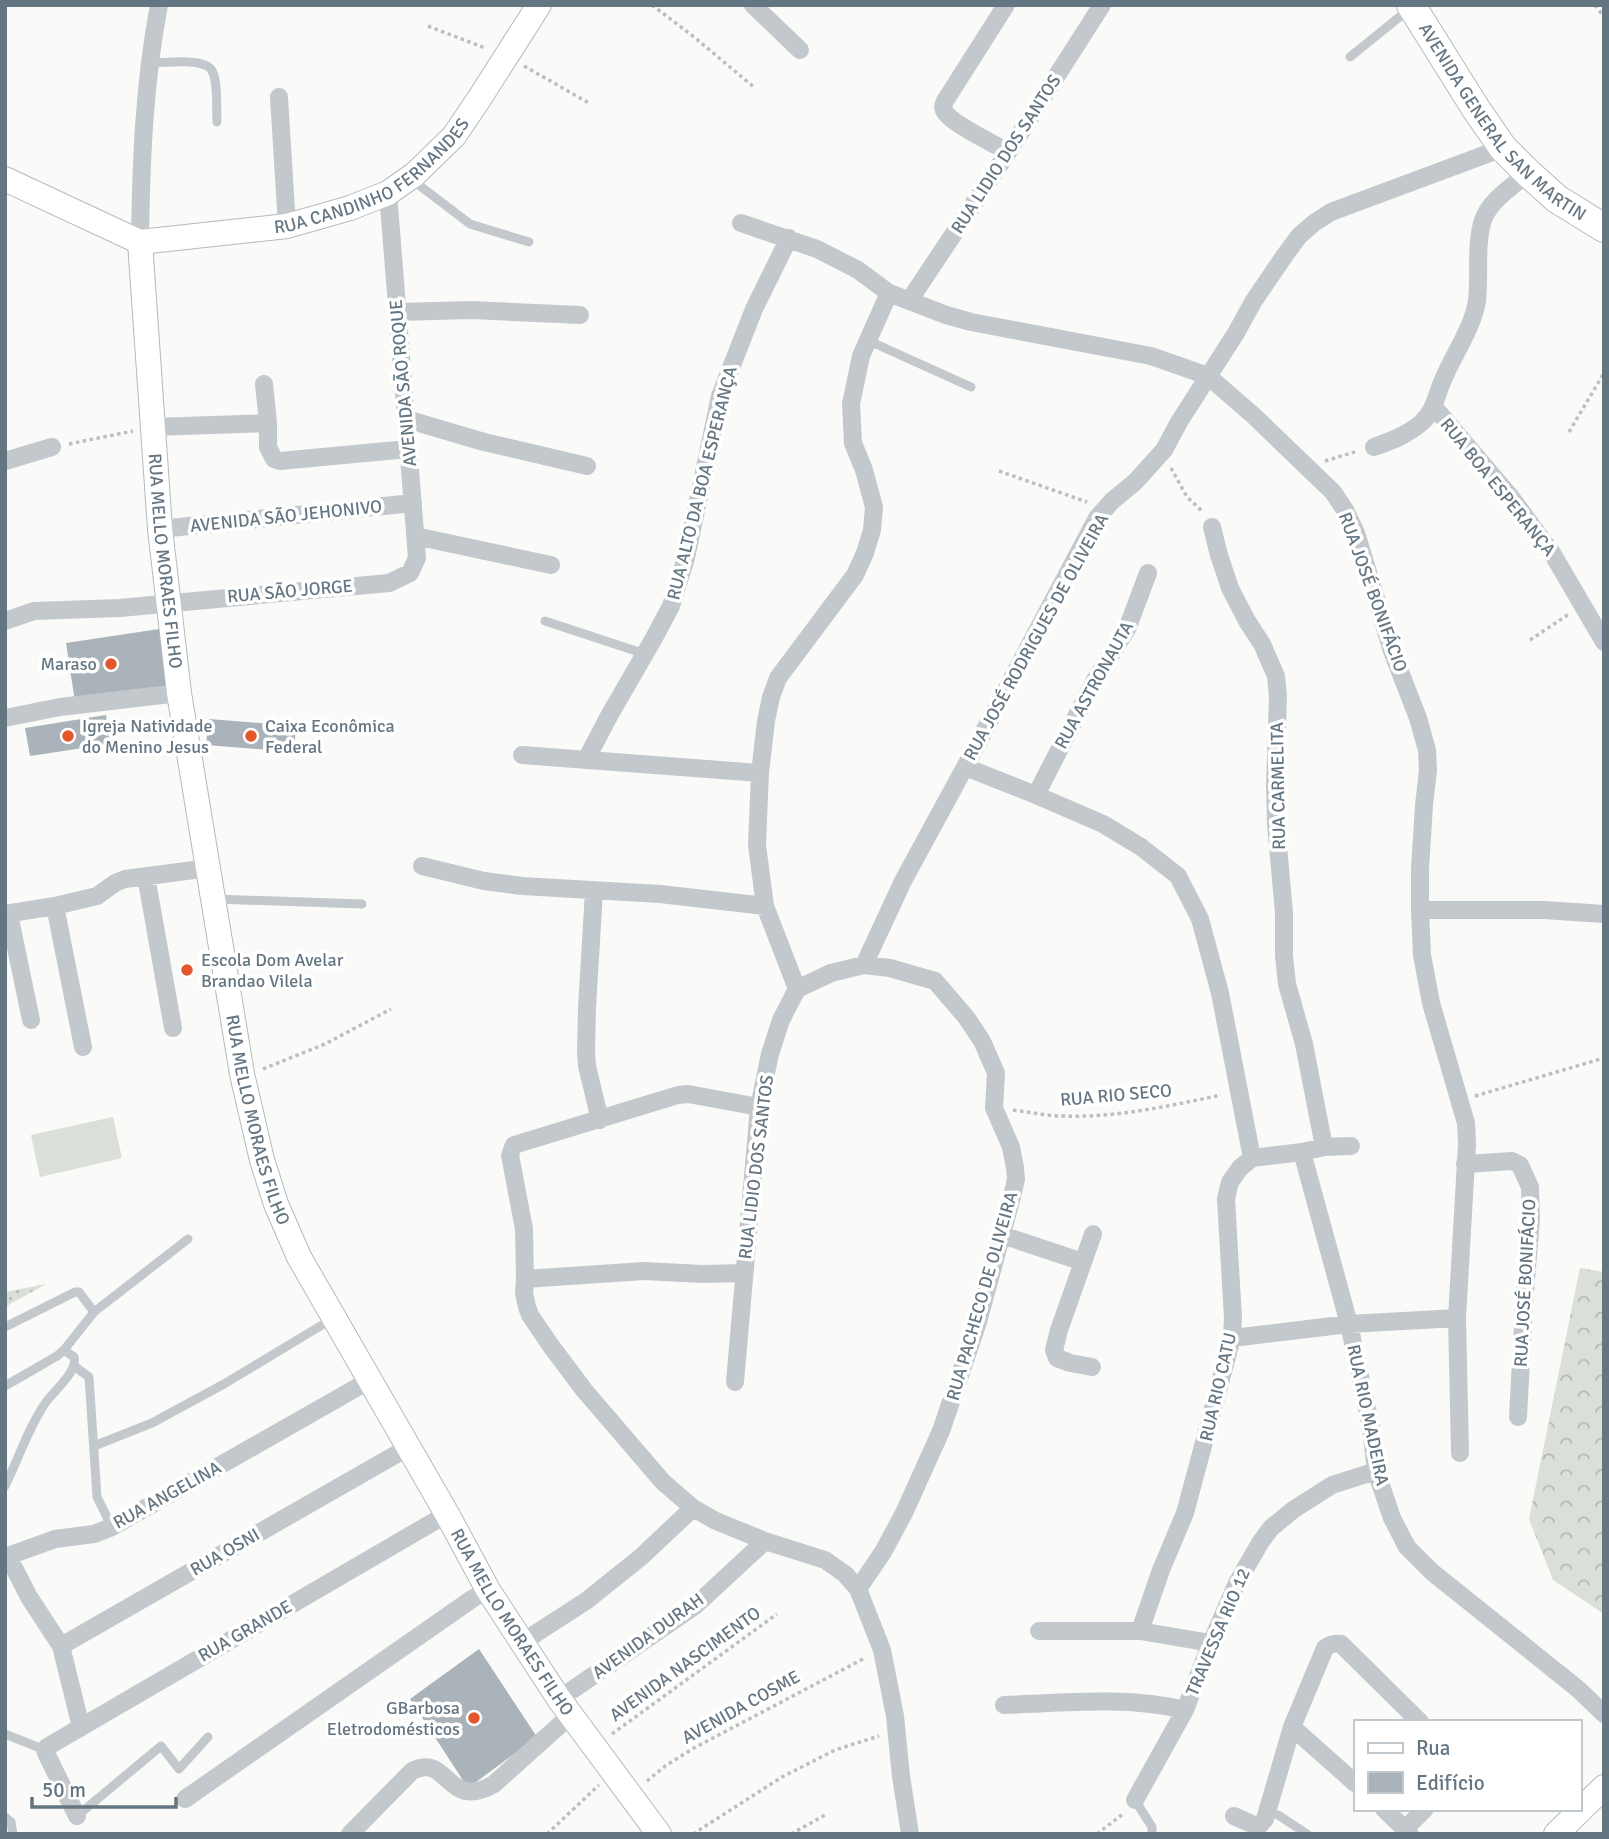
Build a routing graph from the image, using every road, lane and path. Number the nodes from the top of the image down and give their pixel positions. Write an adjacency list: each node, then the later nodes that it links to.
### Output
1 (159, 5): 14 (street)
2 (539, 5): 13 (main road, RUA CANDINHO FERNANDES)
3 (652, 5): 15 (path)
4 (753, 5): 11 (street)
5 (1006, 5): 20 (street)
6 (1102, 5): 20 (street, RUA LIDIO DOS SANTOS)
7 (1595, 5): 9 (path)
8 (1412, 6): 12 (lane); 19 (main road, AVENIDA GENERAL SAN MARTIN)
9 (1604, 17)
10 (428, 26): 13 (path)
11 (800, 50)
12 (1350, 58)
13 (515, 61): 17 (path); 22 (main road, RUA CANDINHO FERNANDES)
14 (150, 63): 18 (lane); 29 (street)
15 (755, 88)
16 (279, 97): 26 (street)
17 (589, 103)
18 (217, 122)
19 (1503, 148): 21 (main road, AVENIDA GENERAL SAN MARTIN); 37 (street, RUA JOSÉ RODRIGUES DE OLIVEIRA)
20 (1008, 152): 32 (street, RUA LIDIO DOS SANTOS)
21 (1528, 173): 27 (main road, AVENIDA GENERAL SAN MARTIN); 40 (street, RUA BOA ESPERANÇA)
22 (410, 178): 24 (main road, RUA CANDINHO FERNANDES); 30 (lane)
23 (5, 179): 29 (main road)
24 (388, 193): 26 (main road, RUA CANDINHO FERNANDES); 33 (street, AVENIDA SÃO ROQUE)
25 (741, 223): 28 (street)
26 (287, 226): 29 (main road, RUA CANDINHO FERNANDES)
27 (1604, 228)
28 (789, 239): 31 (street); 67 (street, RUA ALTO DA BOA ESPERANÇA)
29 (140, 242): 43 (main road, RUA MELLO MORAES FILHO)
30 (529, 242)
31 (889, 293): 32 (street); 35 (street)
32 (909, 302): 37 (street, RUA JOSÉ BONIFÁCIO)
33 (397, 312): 34 (street); 41 (street, AVENIDA SÃO ROQUE)
34 (580, 316)
35 (867, 340): 39 (lane); 73 (street)
36 (1604, 373): 44 (path)
37 (1208, 376): 48 (street, RUA JOSÉ RODRIGUES DE OLIVEIRA); 51 (street, RUA JOSÉ BONIFÁCIO)
38 (264, 384): 42 (street)
39 (971, 387)
40 (1434, 407): 46 (street, RUA BOA ESPERANÇA); 62 (street, RUA BOA ESPERANÇA)
41 (406, 419): 47 (street, AVENIDA SÃO ROQUE); 50 (street)
42 (268, 423): 43 (street); 47 (street)
43 (153, 427): 45 (path); 56 (main road, RUA MELLO MORAES FILHO)
44 (1569, 432)
45 (52, 447): 49 (street)
46 (1374, 447): 51 (path)
47 (408, 449): 53 (street, AVENIDA SÃO ROQUE)
48 (1164, 450): 54 (street, RUA JOSÉ RODRIGUES DE OLIVEIRA); 55 (path)
49 (5, 461)
50 (587, 466)
51 (1307, 468): 83 (street, RUA JOSÉ BONIFÁCIO)
52 (999, 471): 54 (path)
53 (412, 503): 56 (street, AVENIDA SÃO JEHONIVO); 57 (street, AVENIDA SÃO ROQUE)
54 (1105, 509): 72 (street, RUA JOSÉ RODRIGUES DE OLIVEIRA)
55 (1212, 527): 100 (street, RUA CARMELITA)
56 (160, 529): 61 (main road, RUA MELLO MORAES FILHO)
57 (415, 536): 58 (street); 59 (street, AVENIDA SÃO ROQUE)
58 (551, 565)
59 (410, 573): 61 (street, RUA SÃO JORGE)
60 (1148, 573): 74 (street, RUA ASTRONAUTA)
61 (168, 602): 63 (street); 68 (main road, RUA MELLO MORAES FILHO)
62 (1583, 605): 65 (path); 66 (street, RUA BOA ESPERANÇA)
63 (5, 621)
64 (545, 621): 67 (lane)
65 (1530, 640)
66 (1604, 642)
67 (645, 654): 71 (street, RUA ALTO DA BOA ESPERANÇA)
68 (179, 693): 69 (street); 76 (main road, RUA MELLO MORAES FILHO)
69 (5, 718)
70 (522, 755): 71 (street)
71 (586, 760): 73 (street)
72 (965, 767): 74 (street); 86 (street, RUA JOSÉ RODRIGUES DE OLIVEIRA)
73 (760, 773): 82 (street)
74 (1036, 795): 94 (street)
75 (422, 866): 78 (street)
76 (209, 868): 77 (street); 79 (main road, RUA MELLO MORAES FILHO)
77 (146, 876): 81 (street); 90 (street)
78 (594, 891): 82 (street); 98 (street)
79 (213, 899): 80 (lane); 93 (main road, RUA MELLO MORAES FILHO)
80 (362, 904)
81 (55, 906): 84 (street); 91 (street)
82 (765, 906): 87 (street)
83 (1420, 910): 85 (street); 95 (street, RUA JOSÉ BONIFÁCIO)
84 (7, 914): 89 (street)
85 (1604, 914)
86 (864, 965): 87 (street, RUA PACHECO DE OLIVEIRA); 97 (street, RUA PACHECO DE OLIVEIRA)
87 (797, 989): 96 (street, RUA LIDIO DOS SANTOS)
88 (391, 1009): 93 (path)
89 (31, 1020)
90 (173, 1028)
91 (83, 1047)
92 (1604, 1058): 95 (path)
93 (242, 1074): 112 (main road, RUA MELLO MORAES FILHO)
94 (1240, 1091): 97 (path, RUA RIO SECO); 102 (street)
95 (1460, 1101): 103 (street, RUA JOSÉ BONIFÁCIO)
96 (759, 1107): 98 (street); 108 (street, RUA LIDIO DOS SANTOS)
97 (994, 1108): 105 (street, RUA PACHECO DE OLIVEIRA)
98 (600, 1120): 109 (street)
99 (1351, 1146): 100 (street)
100 (1324, 1147): 101 (street)
101 (1302, 1152): 102 (street); 113 (street, RUA RIO MADEIRA)
102 (1252, 1158): 115 (street, RUA RIO CATU)
103 (1465, 1164): 111 (street, RUA JOSÉ BONIFÁCIO); 122 (street, RUA JOSÉ BONIFÁCIO)
104 (1093, 1234): 107 (street)
105 (1002, 1235): 107 (street); 133 (street, RUA PACHECO DE OLIVEIRA)
106 (188, 1239): 110 (lane)
107 (1083, 1262): 118 (street)
108 (744, 1273): 109 (street); 120 (street, RUA LIDIO DOS SANTOS)
109 (525, 1279): 128 (street)
110 (94, 1312): 114 (lane); 116 (lane)
111 (1457, 1318): 113 (street); 125 (street, RUA JOSÉ BONIFÁCIO)
112 (328, 1321): 119 (main road, RUA MELLO MORAES FILHO); 123 (lane)
113 (1349, 1324): 115 (street); 126 (street, RUA RIO MADEIRA)
114 (5, 1327)
115 (1232, 1338): 137 (street, RUA RIO CATU)
116 (64, 1350): 117 (lane); 121 (lane)
117 (74, 1366): 123 (lane); 127 (lane)
118 (1093, 1367)
119 (370, 1380): 124 (main road, RUA MELLO MORAES FILHO); 130 (street, RUA ANGELINA)
120 (735, 1382)
121 (5, 1386)
122 (1518, 1417)
123 (94, 1446): 130 (lane)
124 (399, 1453): 129 (main road, RUA MELLO MORAES FILHO); 140 (street, RUA OSNI)
125 (1460, 1453)
126 (1377, 1471): 139 (street, TRAVESSA RIO 12); 145 (street, RUA RIO MADEIRA)
127 (5, 1486)
128 (693, 1507): 131 (street); 138 (street)
129 (447, 1514): 134 (main road, RUA MELLO MORAES FILHO); 147 (street, RUA GRANDE)
130 (112, 1527): 132 (street, RUA ANGELINA)
131 (765, 1541): 133 (street); 143 (street, AVENIDA DURAH)
132 (9, 1564): 140 (street, RUA ANGELINA)
133 (858, 1589): 176 (street)
134 (488, 1590): 138 (main road, RUA MELLO MORAES FILHO); 158 (street)
135 (777, 1614): 151 (path, AVENIDA NASCIMENTO)
136 (1039, 1631): 137 (street)
137 (1140, 1631): 139 (street)
138 (521, 1643): 143 (main road, RUA MELLO MORAES FILHO)
139 (1211, 1643): 144 (street, TRAVESSA RIO 12)
140 (61, 1646): 147 (street, RUA ANGELINA)
141 (852, 1663): 155 (path, AVENIDA COSME)
142 (1004, 1706): 144 (street)
143 (565, 1707): 171 (street, AVENIDA DURAH); 173 (main road, RUA MELLO MORAES FILHO)
144 (1185, 1710): 159 (street, TRAVESSA RIO 12)
145 (1604, 1714)
146 (1418, 1720): 148 (street)
147 (81, 1727): 153 (street, RUA GRANDE)
148 (1292, 1727): 156 (street); 167 (street)
149 (889, 1733): 174 (path)
150 (5, 1734): 153 (lane)
151 (610, 1736)
152 (208, 1737): 166 (lane)
153 (45, 1750): 166 (street)
154 (602, 1782): 172 (path)
155 (646, 1782)
156 (1354, 1782)
157 (1604, 1787): 160 (main road)
158 (185, 1799)
159 (1135, 1800): 177 (path); 178 (lane)
160 (1581, 1810)
161 (1386, 1811): 169 (street)
162 (1423, 1811): 169 (street)
163 (1579, 1811): 180 (main road)
164 (827, 1814): 175 (path)
165 (1278, 1815): 179 (lane)
166 (77, 1816)
167 (1234, 1816)
168 (5, 1817): 170 (lane)
169 (1408, 1831)
170 (13, 1834)
171 (350, 1834)
172 (547, 1834)
173 (659, 1834)
174 (693, 1834)
175 (791, 1834)
176 (910, 1834)
177 (1097, 1834)
178 (1152, 1834)
179 (1307, 1834)
180 (1556, 1834)

